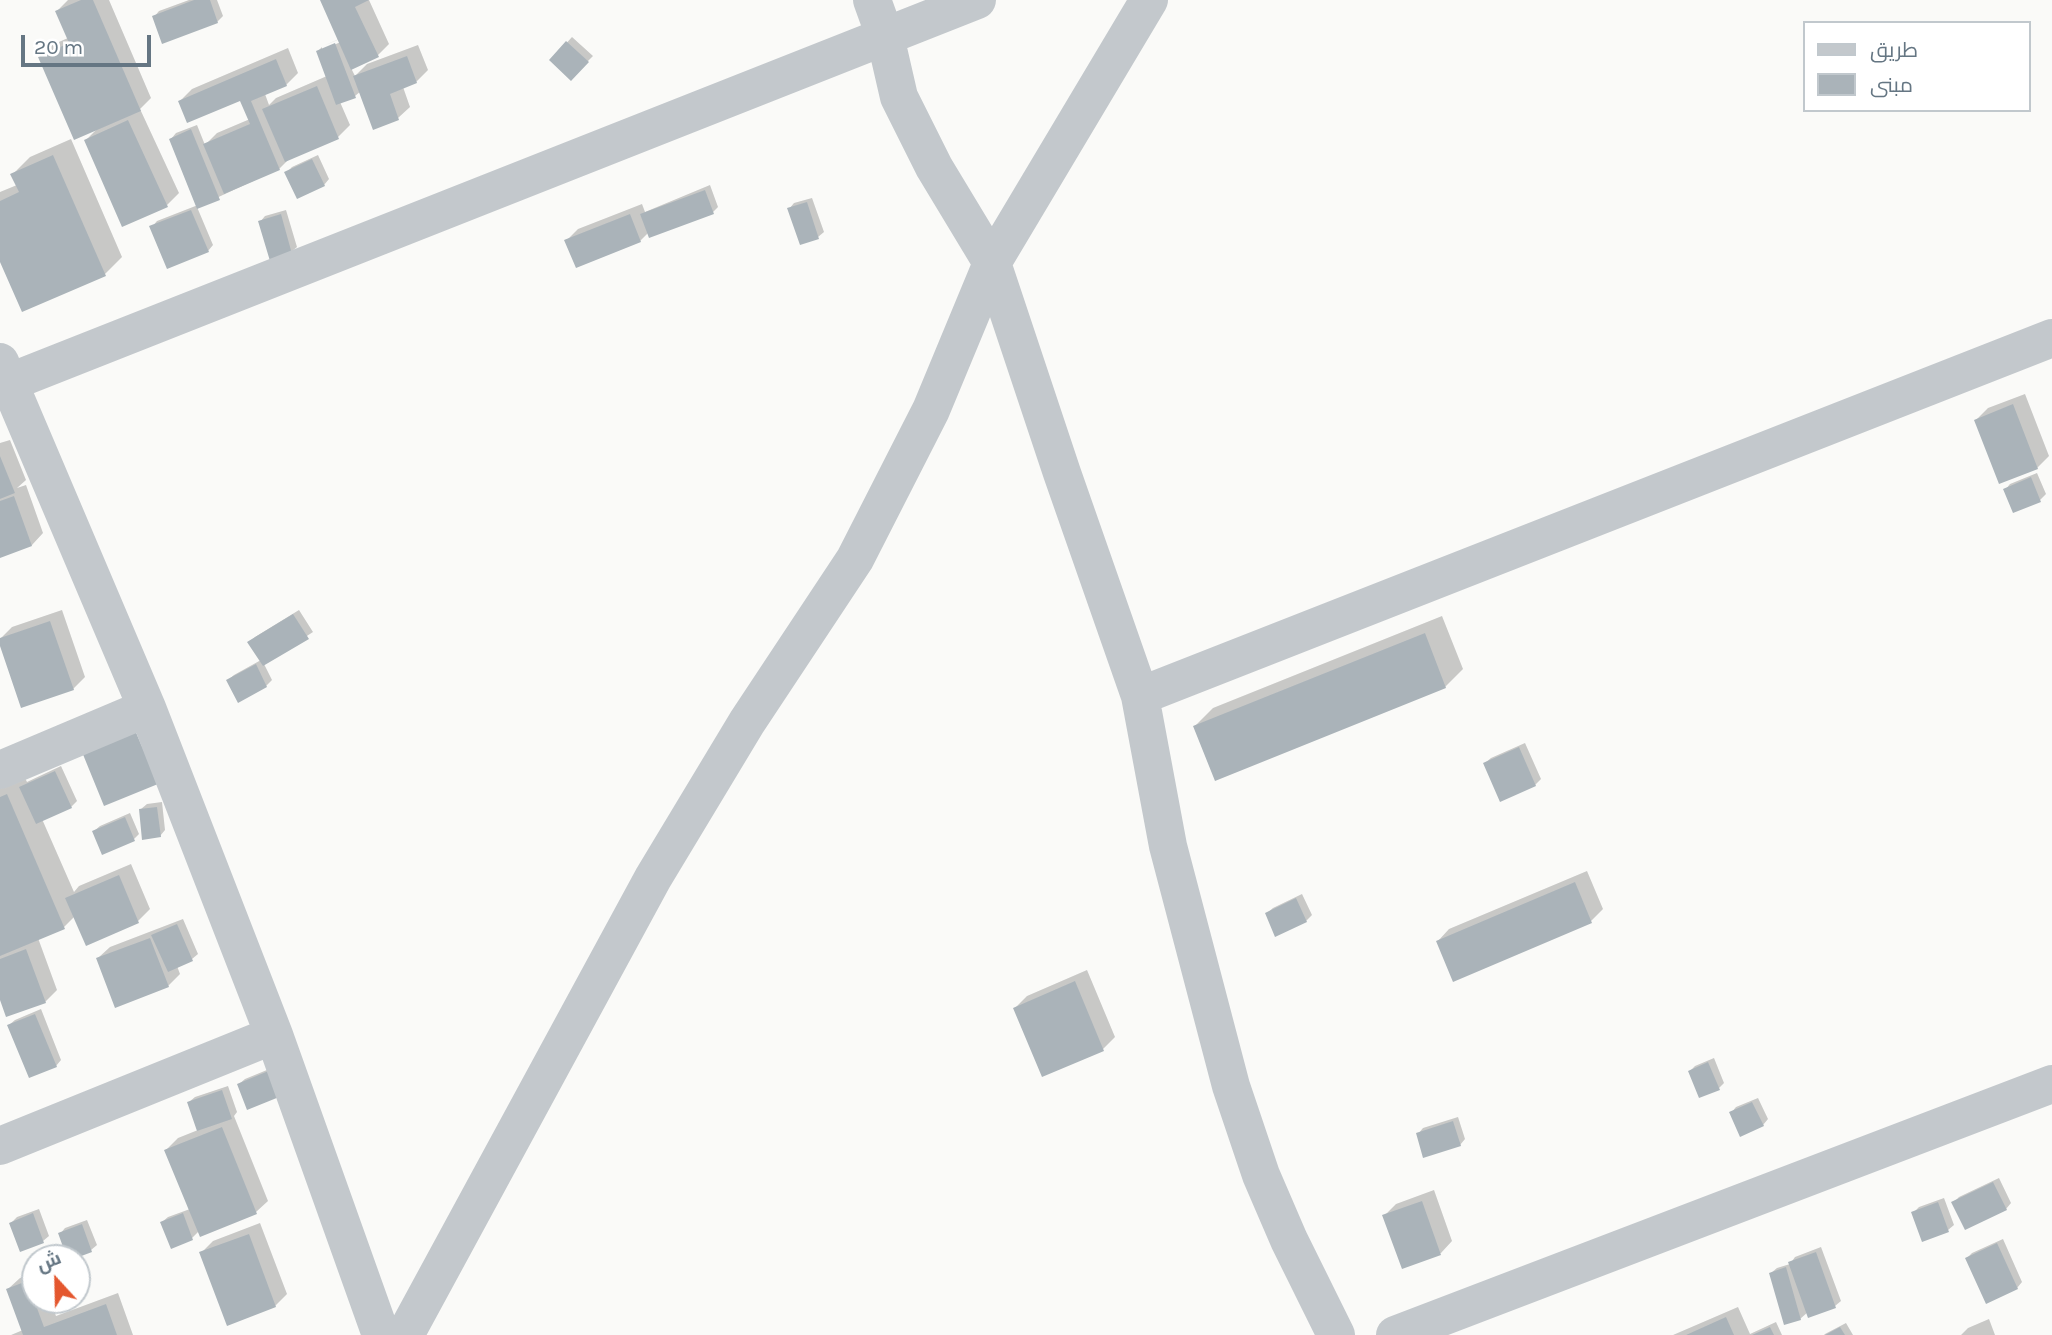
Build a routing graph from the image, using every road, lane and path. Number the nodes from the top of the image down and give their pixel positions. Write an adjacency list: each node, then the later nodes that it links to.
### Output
1 (872, 0): 4 (street)
2 (977, 0): 4 (street)
3 (1149, 0): 5 (street)
4 (885, 36): 5 (street); 7 (street)
5 (992, 263): 8 (street); 14 (street)
6 (2052, 338): 8 (street)
7 (3, 377): 9 (street)
8 (1140, 696): 15 (street)
9 (147, 708): 10 (street); 11 (street)
10 (0, 770)
11 (274, 1035): 13 (street); 14 (street)
12 (2052, 1084): 16 (street)
13 (0, 1146)
14 (382, 1334)
15 (1336, 1335)
16 (1395, 1335)

